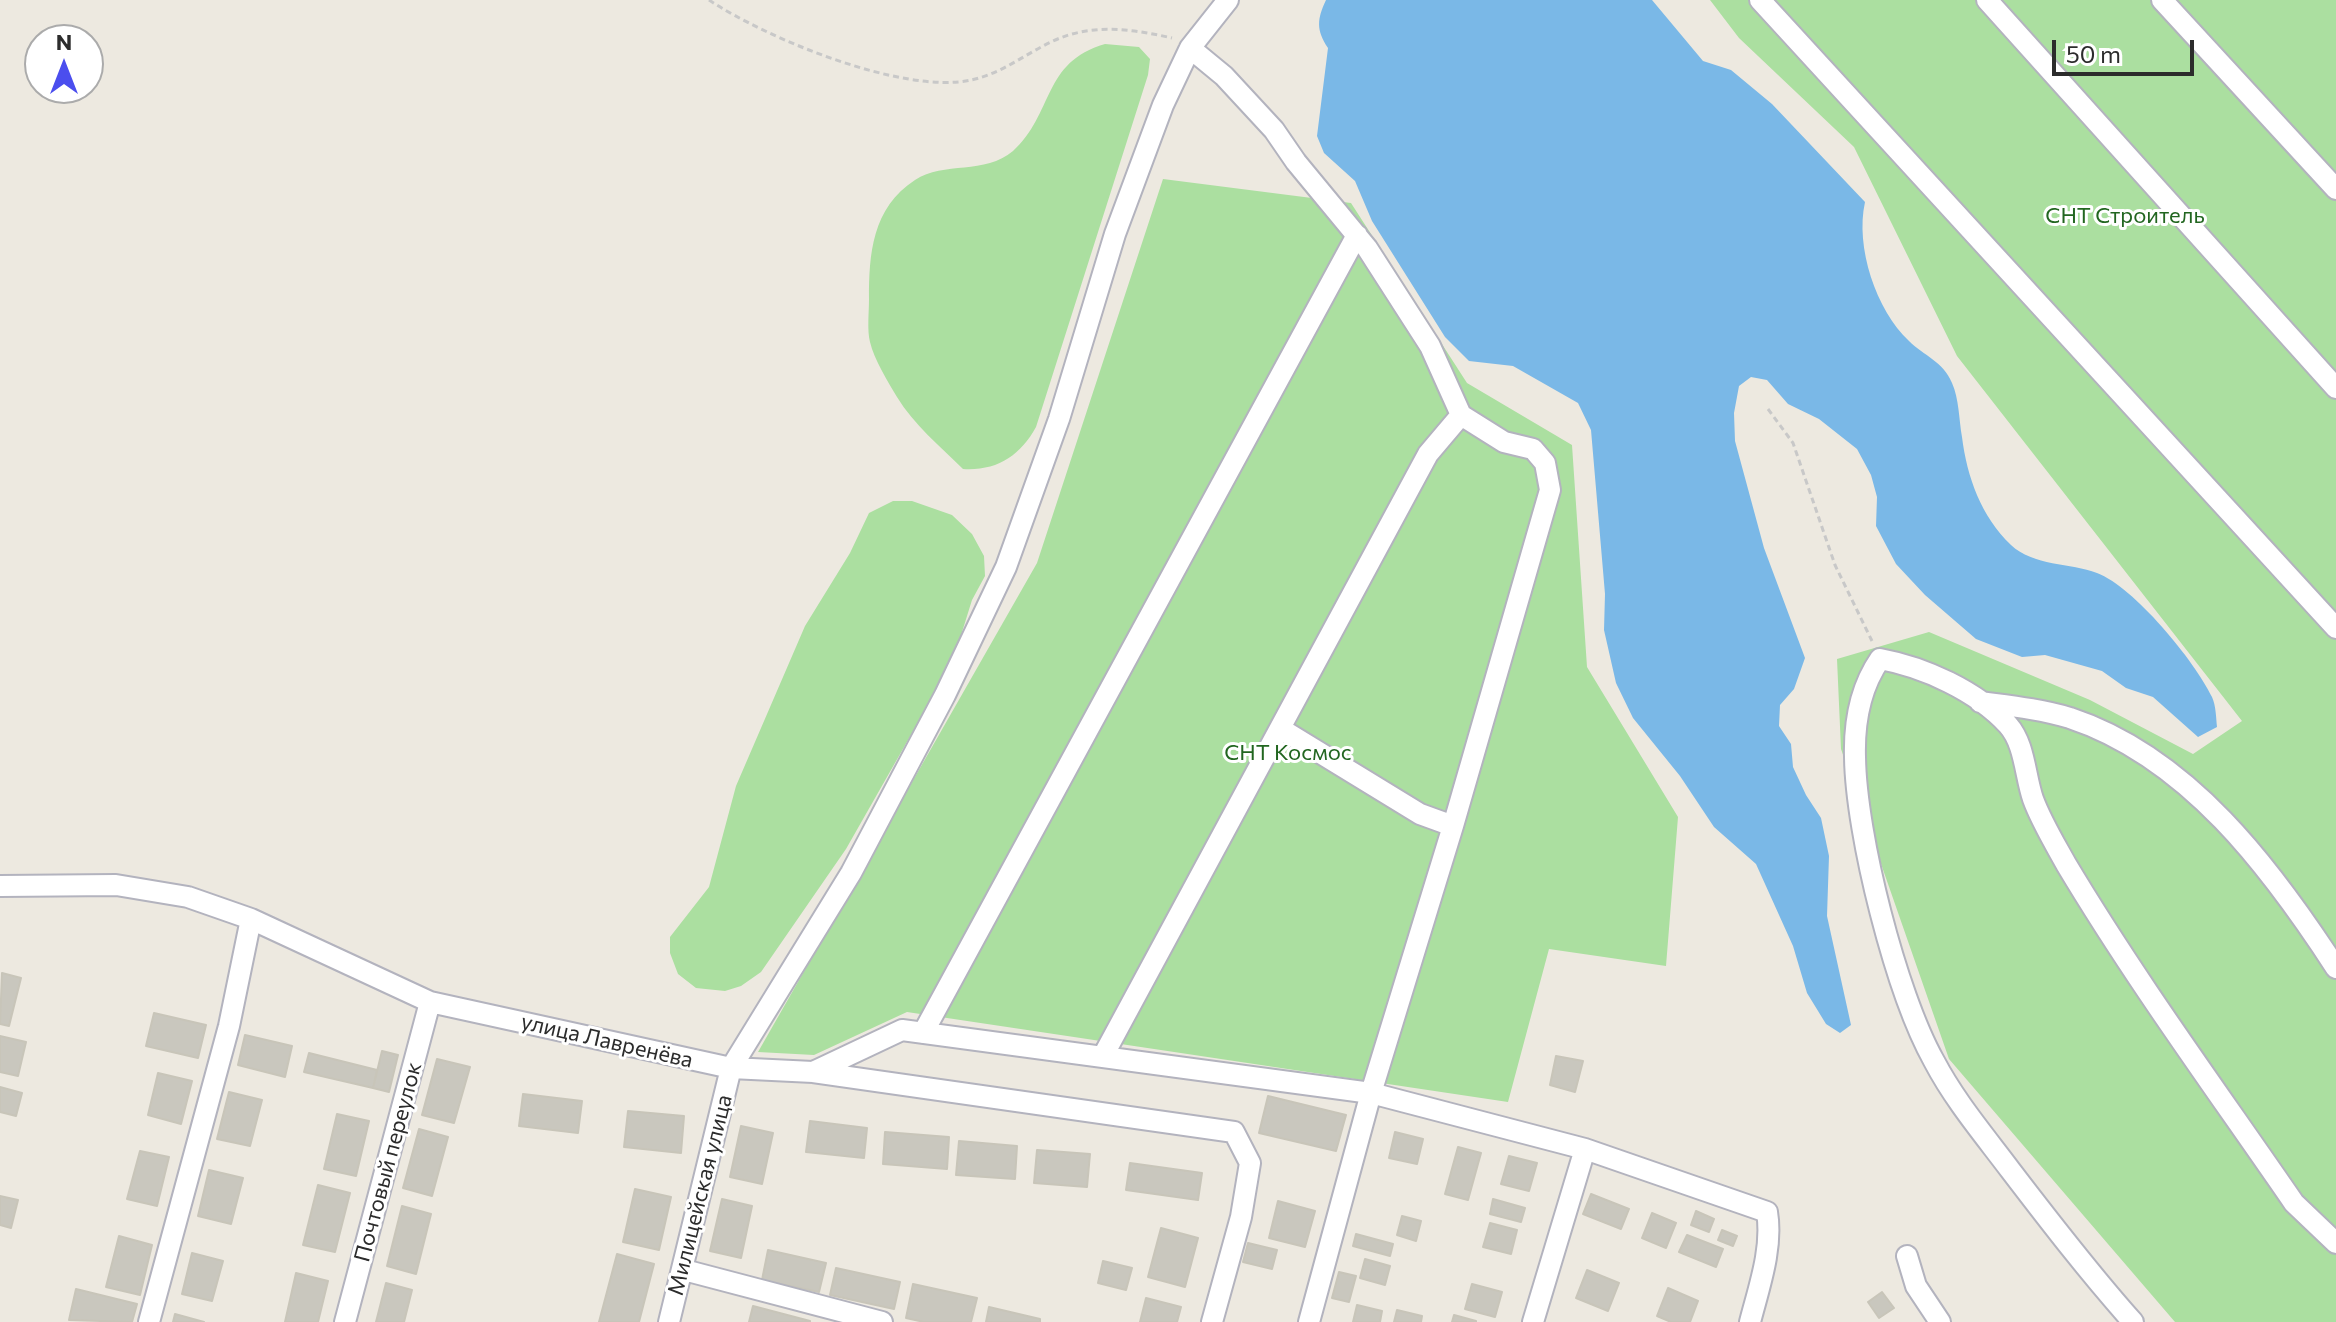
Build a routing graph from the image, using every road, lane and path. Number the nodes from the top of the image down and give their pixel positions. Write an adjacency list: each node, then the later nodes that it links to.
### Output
1 (709, 0): 6 (path)
2 (1228, 0): 6 (street, Милицейская улица)
3 (1760, 0): 12 (street)
4 (1987, 0): 9 (street)
5 (2162, 0): 7 (street)
6 (1190, 48): 8 (street); 23 (street, Милицейская улица)
7 (2336, 189)
8 (1357, 235): 11 (street); 21 (street)
9 (2336, 388)
10 (1768, 409): 13 (path)
11 (1461, 415): 15 (street); 16 (street)
12 (2336, 628)
13 (1880, 659): 14 (street); 39 (street)
14 (1980, 702): 19 (street); 27 (street)
15 (1281, 729): 16 (street); 22 (street)
16 (1453, 826): 25 (street)
17 (0, 886): 18 (street, улица Лавренёва)
18 (251, 919): 20 (street, улица Лавренёва); 30 (street)
19 (2336, 968)
20 (430, 1002): 23 (street, улица Лавренёва); 31 (street, Почтовый переулок)
21 (923, 1033): 22 (street); 24 (street)
22 (1103, 1056): 25 (street)
23 (731, 1068): 24 (street, улица Лавренёва); 29 (street, Милицейская улица)
24 (813, 1072): 34 (street, улица Лавренёва)
25 (1371, 1093): 26 (street); 35 (street)
26 (1585, 1149): 36 (street); 37 (street)
27 (2336, 1243)
28 (1907, 1256): 38 (street)
29 (684, 1270): 32 (street, Милицейская улица); 33 (street)
30 (149, 1322)
31 (345, 1322)
32 (669, 1322)
33 (882, 1322)
34 (1212, 1322)
35 (1309, 1322)
36 (1533, 1322)
37 (1750, 1322)
38 (1940, 1322)
39 (2133, 1322)

